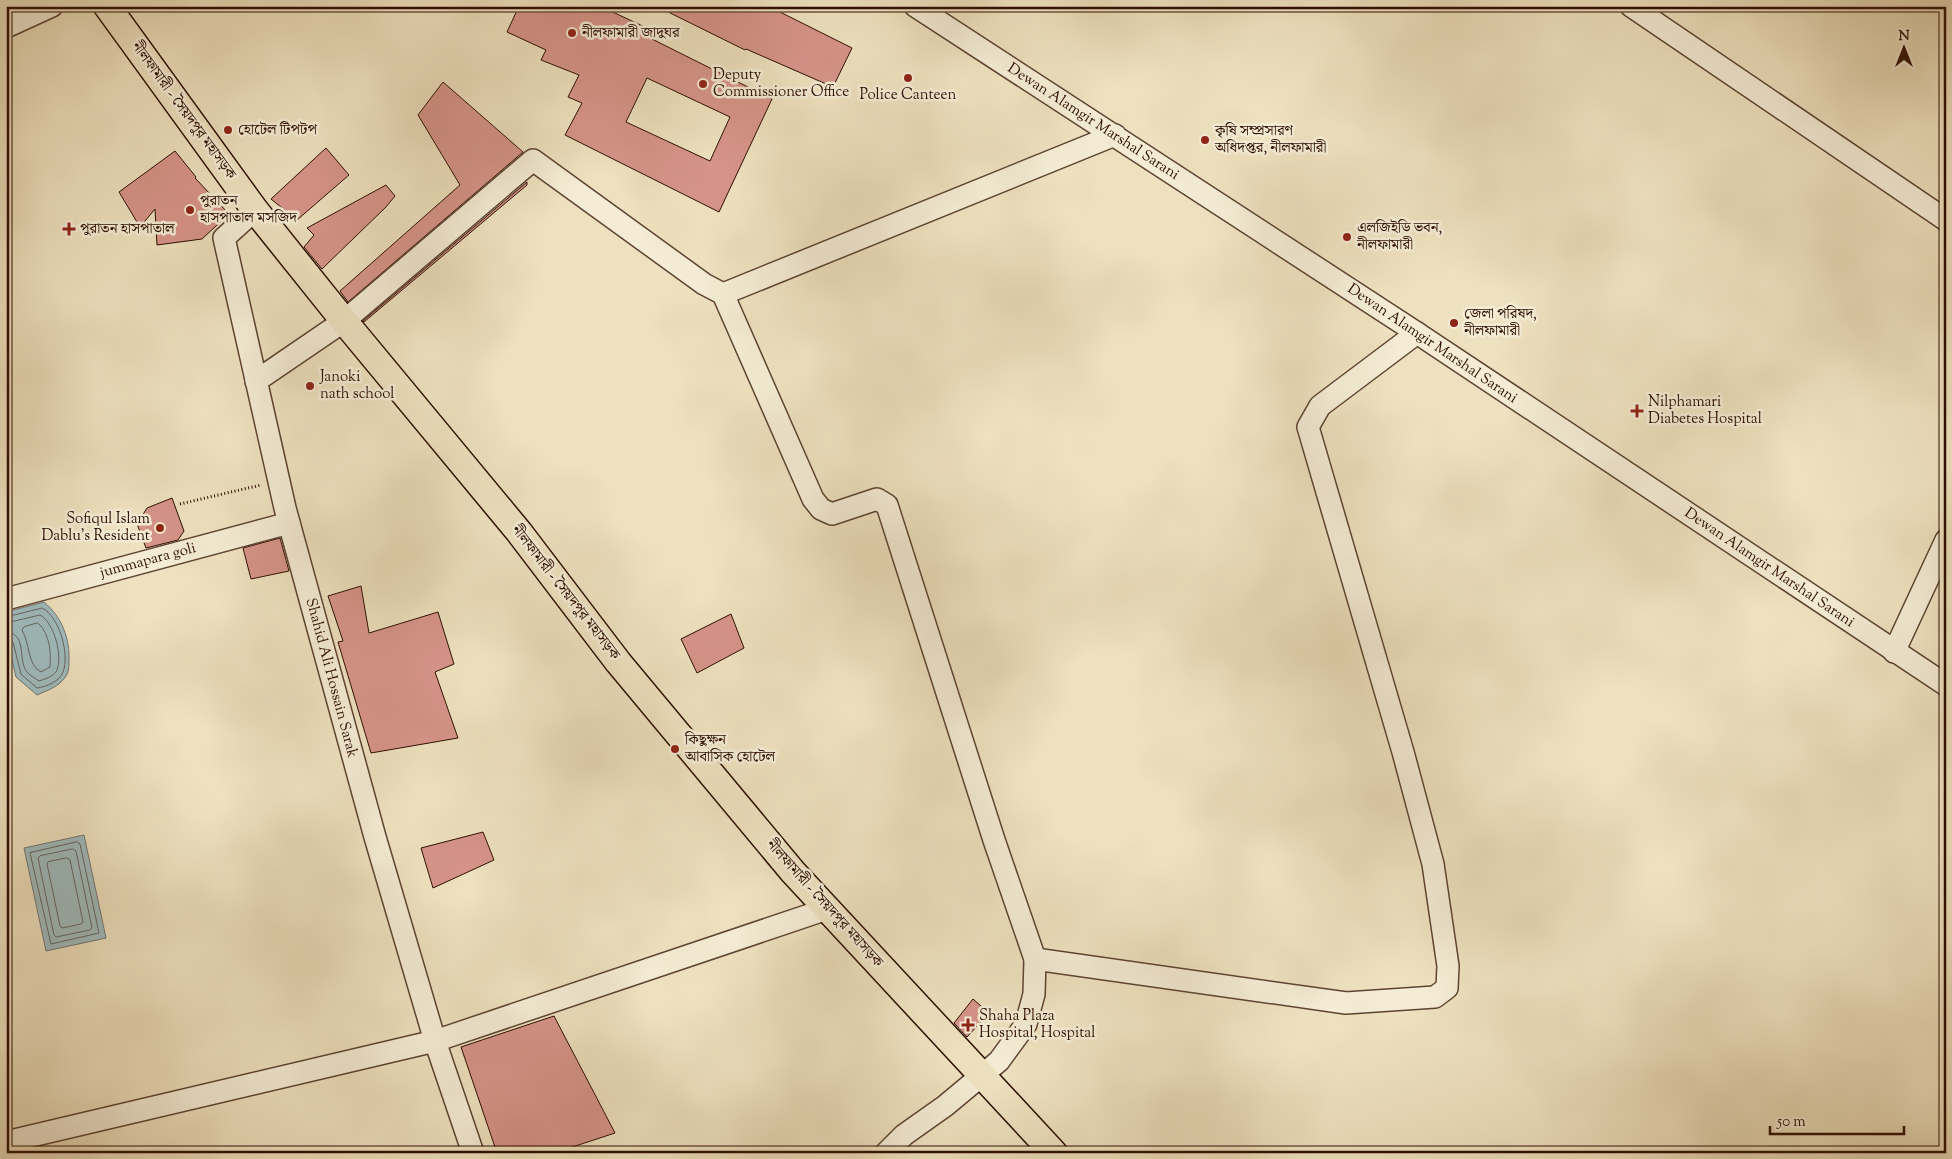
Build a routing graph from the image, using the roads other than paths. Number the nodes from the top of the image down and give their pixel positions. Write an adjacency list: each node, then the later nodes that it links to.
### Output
1 (52, 6): 5 (street)
2 (107, 6): 7 (main road, নীলফামারী - সৈয়দপুর মহাসড়ক)
3 (915, 6): 6 (street, Dewan Alamgir Marshal Sarani)
4 (1630, 6): 8 (street)
5 (6, 27)
6 (1115, 135): 9 (street); 11 (street, Dewan Alamgir Marshal Sarani)
7 (255, 210): 10 (main road, নীলফামারী - সৈয়দপুর মহাসড়ক); 12 (street, Shahid Ali Hossain Sarak)
8 (1946, 220)
9 (723, 294): 10 (street); 19 (street)
10 (344, 322): 12 (street); 18 (main road, নীলফামারী - সৈয়দপুর মহাসড়ক)
11 (1417, 333): 16 (street, Dewan Alamgir Marshal Sarani); 19 (street)
12 (256, 381): 13 (street, Shahid Ali Hossain Sarak)
13 (289, 523): 15 (street, jummapara goli); 20 (street, Shahid Ali Hossain Sarak)
14 (1946, 540): 16 (street)
15 (6, 599)
16 (1894, 652): 17 (street, Dewan Alamgir Marshal Sarani)
17 (1946, 685)
18 (826, 909): 20 (street); 21 (main road, নীলফামারী - সৈয়দপুর মহাসড়ক)
19 (1035, 960): 21 (street)
20 (435, 1041): 22 (street); 23 (street, Shahid Ali Hossain Sarak)
21 (982, 1076): 24 (street); 25 (main road, নীলফামারী - সৈয়দপুর মহাসড়ক)
22 (6, 1142)
23 (473, 1153)
24 (886, 1153)
25 (1054, 1153)

